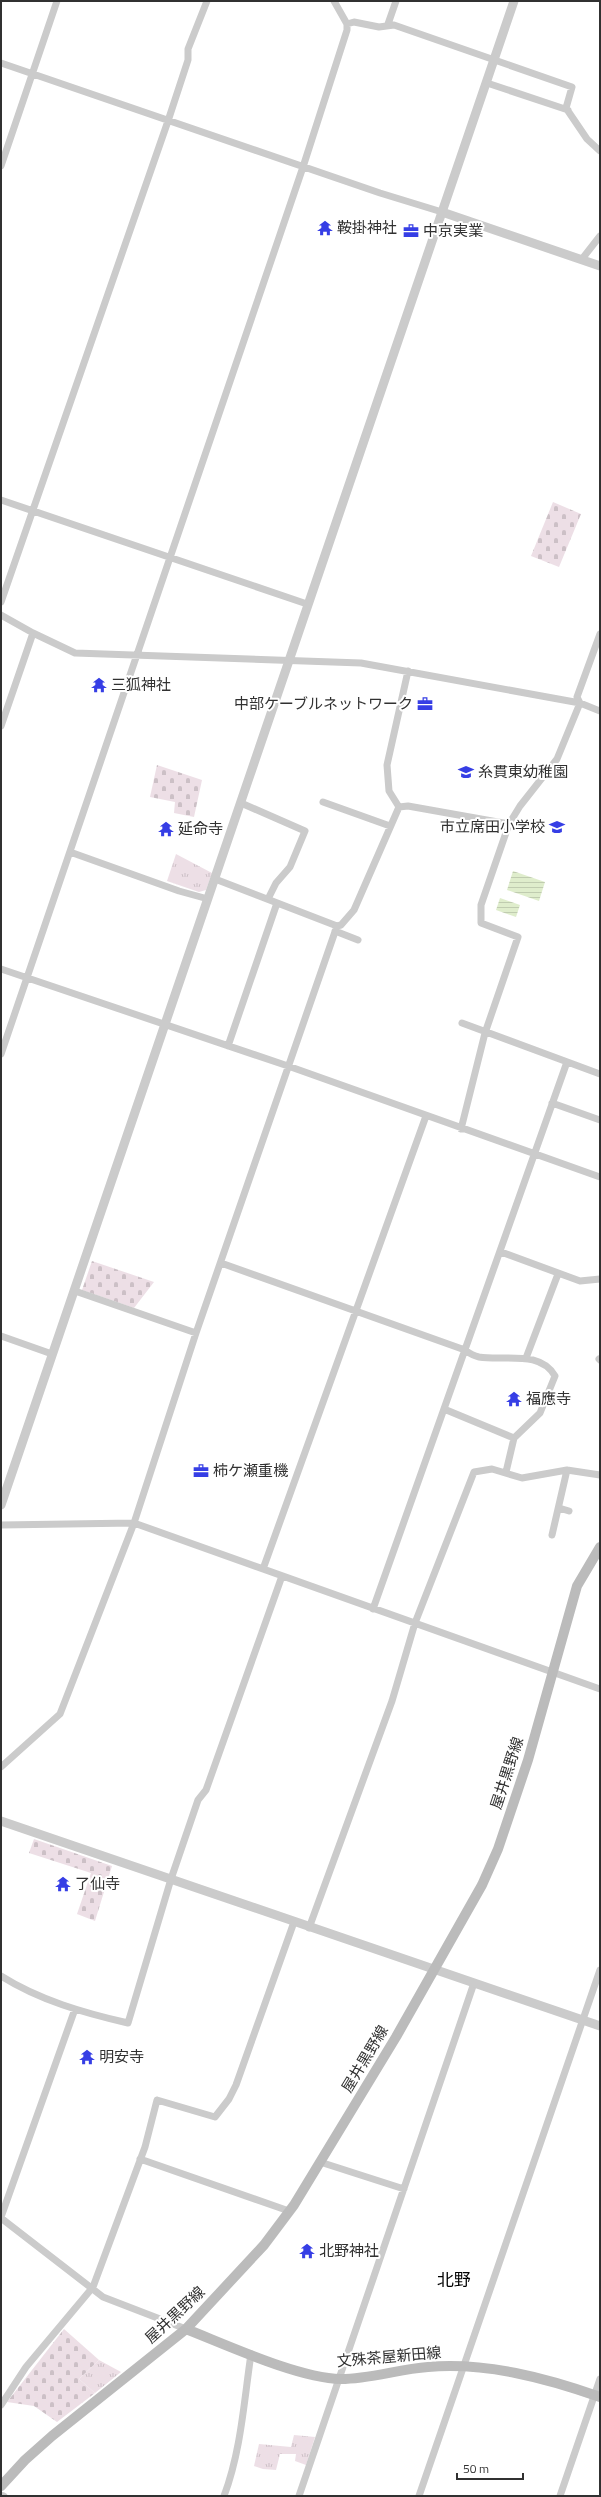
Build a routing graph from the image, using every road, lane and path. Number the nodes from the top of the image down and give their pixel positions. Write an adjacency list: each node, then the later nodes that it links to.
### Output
1 (57, 1): 10 (street)
2 (207, 1): 13 (street)
3 (334, 1): 6 (street)
4 (396, 1): 7 (street)
5 (514, 1): 8 (street)
6 (347, 24): 7 (street); 16 (street)
7 (388, 24): 8 (street)
8 (495, 60): 11 (street); 12 (street)
9 (1, 63): 10 (street)
10 (32, 74): 13 (street); 15 (street)
11 (487, 83): 12 (street); 17 (street)
12 (568, 110): 14 (street)
13 (168, 120): 16 (street); 22 (street)
14 (600, 151)
15 (1, 166)
16 (303, 167): 17 (street); 23 (street)
17 (442, 212): 19 (street); 25 (street)
18 (600, 236): 19 (street)
19 (582, 260): 20 (street)
20 (600, 266)
21 (1, 500): 22 (street)
22 (34, 511): 23 (street); 24 (street)
23 (170, 557): 25 (street); 29 (street)
24 (1, 602)
25 (307, 604): 30 (street)
26 (1, 615): 27 (street)
27 (33, 634): 29 (street); 34 (street)
28 (600, 634): 32 (street)
29 (137, 655): 30 (street); 40 (street)
30 (289, 659): 31 (street); 36 (street)
31 (408, 671): 32 (street); 37 (street)
32 (580, 703): 33 (street); 38 (street)
33 (600, 710)
34 (1, 726)
35 (323, 802): 39 (street)
36 (241, 804): 41 (street); 43 (street)
37 (398, 807): 38 (street); 39 (street)
38 (509, 824): 51 (street)
39 (390, 826): 45 (street)
40 (70, 852): 42 (street); 48 (street)
41 (215, 879): 42 (street); 43 (street)
42 (208, 899): 50 (street)
43 (268, 899): 44 (street)
44 (277, 903): 45 (street); 52 (street)
45 (336, 928): 46 (street); 55 (street)
46 (358, 940)
47 (1, 969): 48 (street)
48 (27, 978): 50 (street); 53 (street)
49 (462, 1023): 51 (street)
50 (165, 1024): 52 (street); 67 (street)
51 (485, 1033): 54 (street); 60 (street)
52 (228, 1046): 55 (street)
53 (1, 1054)
54 (567, 1062): 56 (street); 57 (street)
55 (288, 1066): 58 (street); 64 (street)
56 (600, 1074)
57 (552, 1103): 59 (street); 61 (street)
58 (426, 1116): 60 (street); 68 (street)
59 (600, 1120)
60 (461, 1129): 61 (street)
61 (535, 1154): 62 (street); 63 (street)
62 (600, 1177)
63 (501, 1252): 65 (street); 71 (street)
64 (220, 1263): 68 (street); 69 (street)
65 (558, 1274): 66 (street); 73 (street)
66 (600, 1279)
67 (74, 1292): 69 (street); 72 (street)
68 (355, 1311): 71 (street); 86 (street)
69 (196, 1333): 82 (street)
70 (1, 1336): 72 (street)
71 (465, 1350): 73 (street); 74 (street)
72 (52, 1354): 79 (street)
73 (526, 1358): 75 (street)
74 (444, 1409): 75 (street); 88 (street)
75 (514, 1438): 77 (street)
76 (567, 1470): 77 (street); 78 (street); 80 (street)
77 (506, 1472): 89 (street)
78 (600, 1475)
79 (1, 1505)
80 (559, 1508): 81 (street); 84 (street)
81 (570, 1511)
82 (134, 1523): 83 (street); 86 (street); 92 (street)
83 (1, 1525)
84 (552, 1535)
85 (600, 1547): 90 (main road, 屋井黒野線)
86 (263, 1569): 87 (street)
87 (282, 1576): 88 (street); 94 (street)
88 (373, 1609): 89 (street)
89 (415, 1623): 90 (street); 96 (street)
90 (552, 1673): 91 (street); 97 (main road, 屋井黒野線)
91 (600, 1689)
92 (1, 1767)
93 (1, 1821): 94 (street)
94 (171, 1879): 95 (street); 101 (street)
95 (294, 1922): 96 (street); 104 (street)
96 (309, 1928): 97 (street)
97 (435, 1969): 100 (street); 105 (main road, 屋井黒野線)
98 (600, 1970): 102 (street)
99 (1, 1976): 101 (street)
100 (474, 1983): 102 (street); 106 (street)
101 (75, 2009): 108 (street)
102 (582, 2020): 103 (street); 112 (street)
103 (600, 2026)
104 (140, 2159): 107 (street); 109 (street)
105 (320, 2162): 106 (street); 107 (main road, 屋井黒野線)
106 (404, 2189): 113 (street)
107 (289, 2210): 110 (main road, 屋井黒野線)
108 (1, 2218): 109 (street)
109 (93, 2287): 110 (street); 116 (street)
110 (186, 2329): 111 (main road, 文殊茶屋新田線); 117 (main road, 屋井黒野線)
111 (251, 2354): 113 (main road, 文殊茶屋新田線); 120 (street)
112 (464, 2367): 113 (main road, 文殊茶屋新田線); 115 (main road, 文殊茶屋新田線); 122 (street)
113 (341, 2379): 121 (street)
114 (600, 2379): 115 (street)
115 (597, 2396): 123 (street)
116 (1, 2405)
117 (1, 2486)
118 (1, 2494): 119 (street)
119 (4, 2496)
120 (224, 2496)
121 (299, 2496)
122 (419, 2496)
123 (560, 2496)

